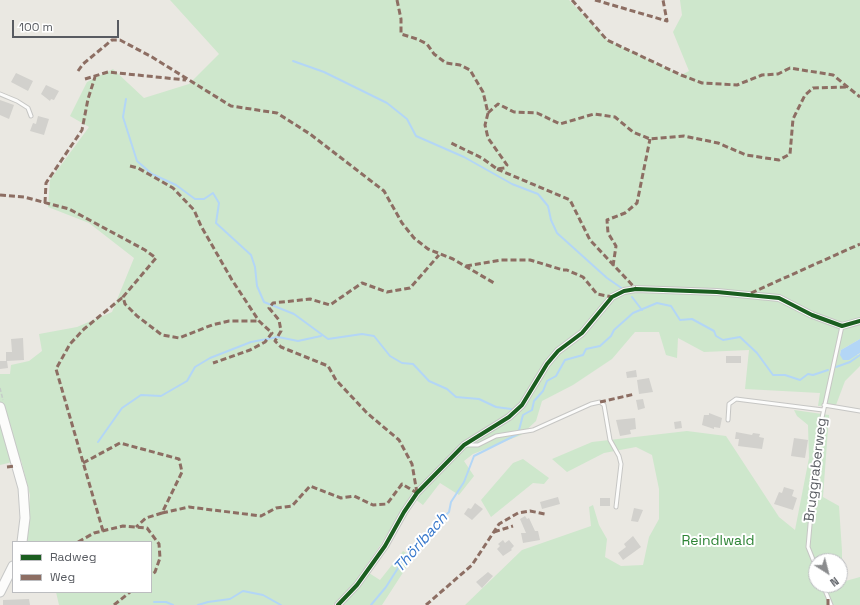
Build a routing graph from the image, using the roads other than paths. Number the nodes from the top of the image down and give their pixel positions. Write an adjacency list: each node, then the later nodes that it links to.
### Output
1 (0, 94): 2 (lane)
2 (31, 116)
3 (860, 321): 4 (street)
4 (842, 326): 5 (lane, Bruggraberweg); 10 (street)
5 (824, 405): 7 (lane, Bruggraberweg); 8 (lane)
6 (0, 407): 12 (main road)
7 (823, 410): 9 (lane); 13 (lane, Bruggraberweg)
8 (860, 411)
9 (728, 420)
10 (464, 445): 11 (lane); 17 (street)
11 (616, 507)
12 (22, 541)
13 (810, 553)
14 (12, 568): 15 (main road)
15 (0, 592)
16 (826, 593): 18 (lane)
17 (338, 605)
18 (831, 605)

